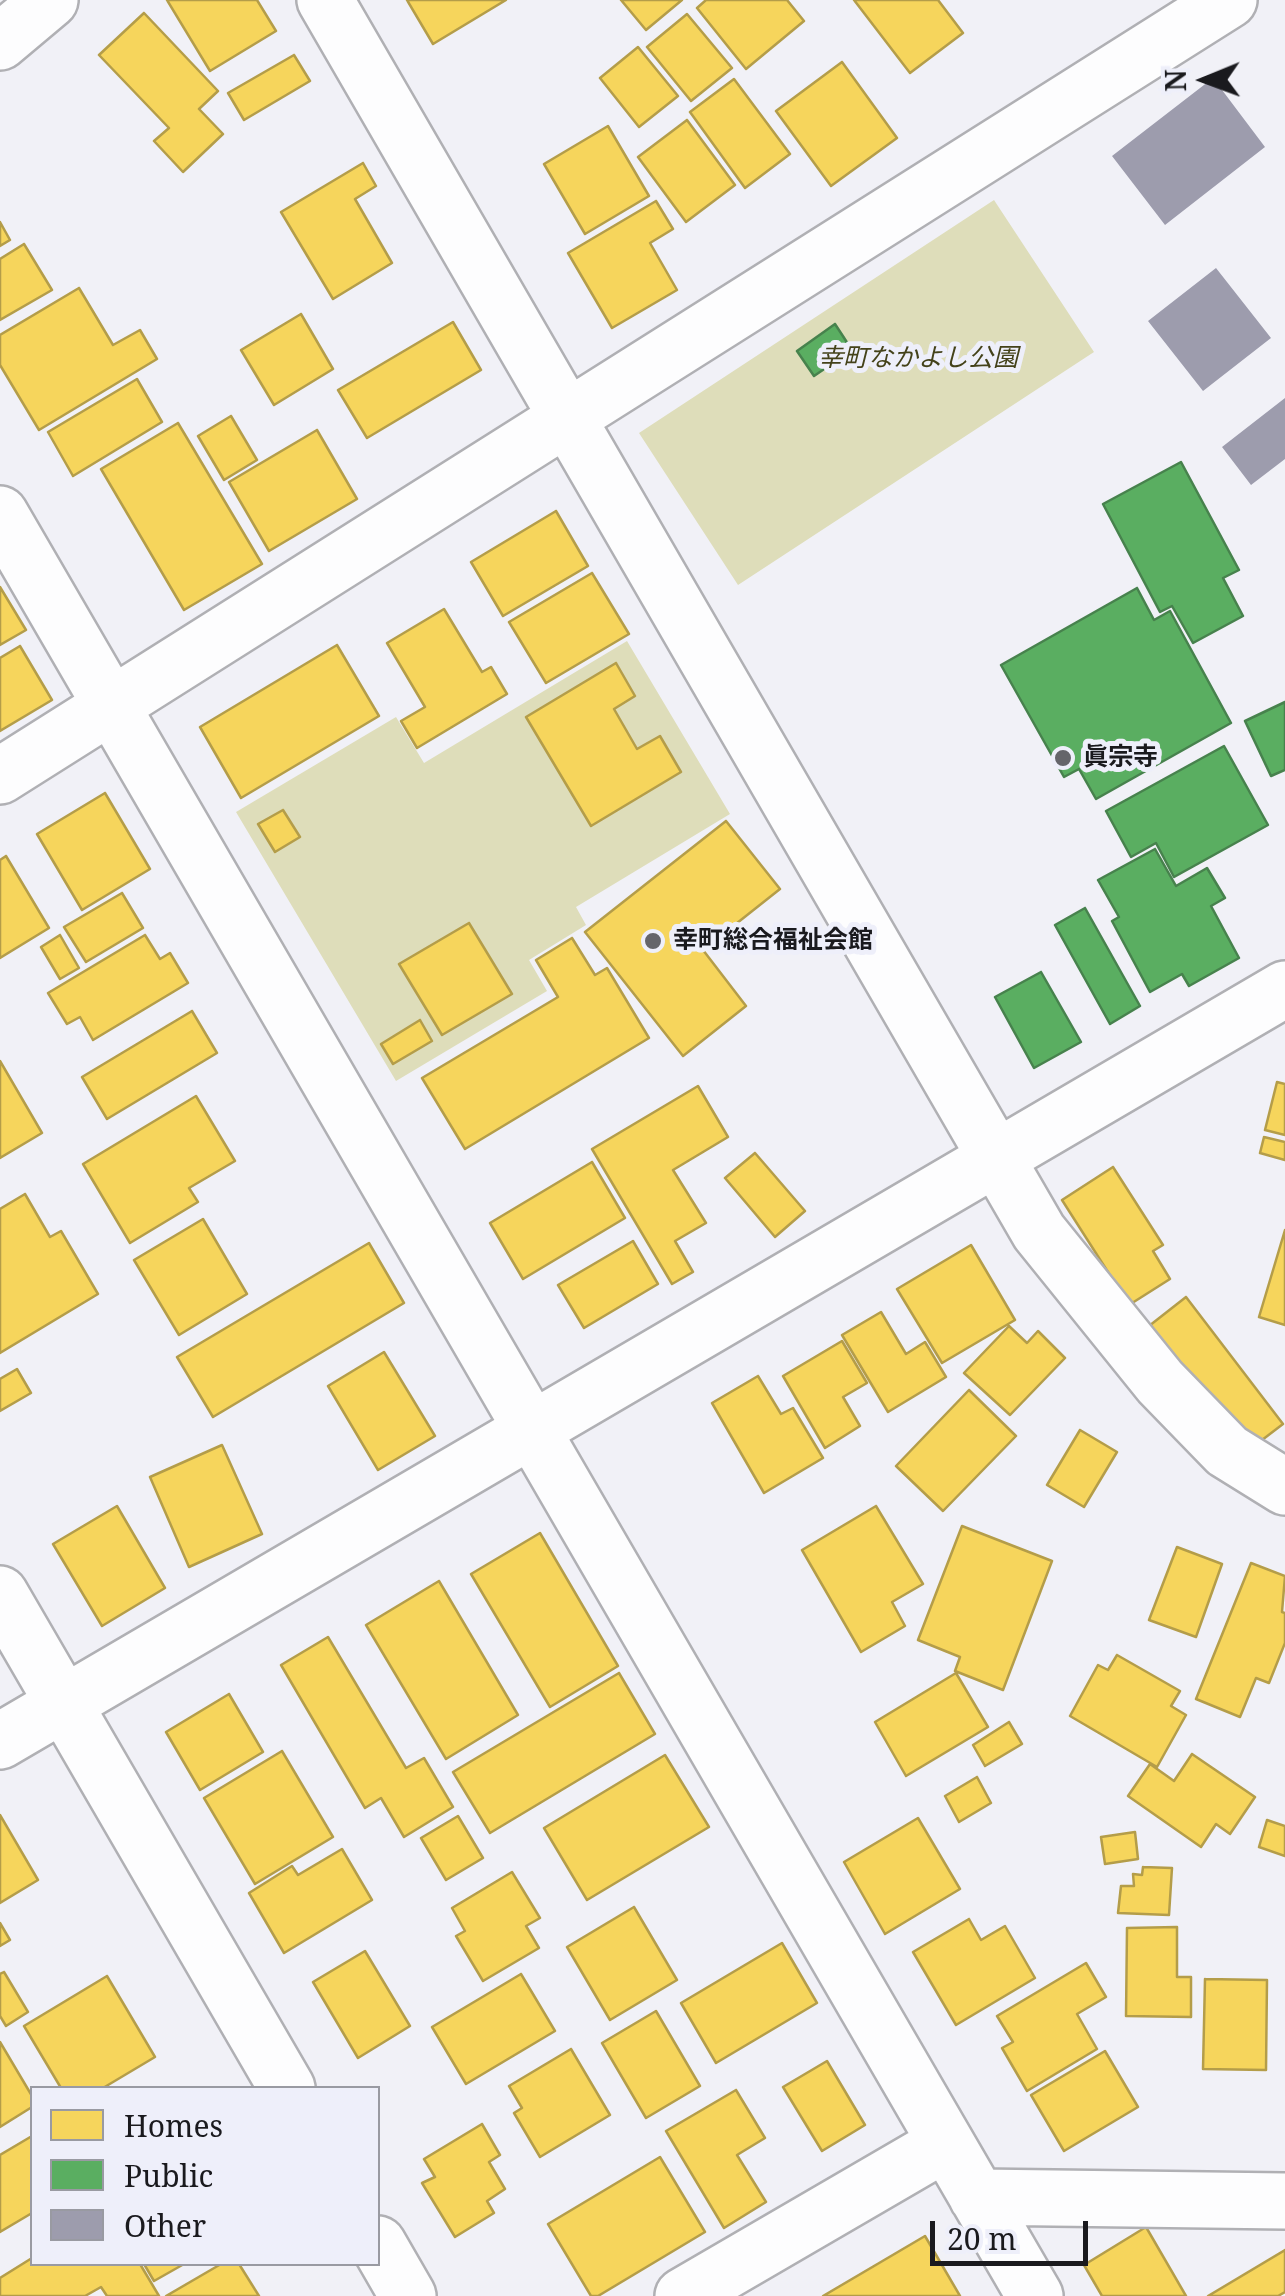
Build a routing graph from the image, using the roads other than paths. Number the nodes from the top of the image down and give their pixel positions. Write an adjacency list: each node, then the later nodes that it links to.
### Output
1 (50, 0): 4 (street)
2 (324, 0): 5 (street)
3 (1229, 0): 5 (street)
4 (0, 42)
5 (568, 417): 7 (street); 10 (street)
6 (0, 514): 7 (street)
7 (111, 706): 8 (street); 11 (street)
8 (0, 776)
9 (1285, 989): 10 (street)
10 (996, 1158): 11 (street); 12 (street)
11 (531, 1430): 14 (street); 17 (street)
12 (1285, 1487)
13 (0, 1594): 14 (street)
14 (64, 1704): 15 (street); 16 (street)
15 (0, 1741)
16 (286, 2086)
17 (946, 2142): 18 (street); 22 (street)
18 (977, 2197): 19 (street); 23 (street)
19 (1285, 2201)
20 (380, 2247): 21 (street)
21 (408, 2296)
22 (682, 2296)
23 (1035, 2296)

